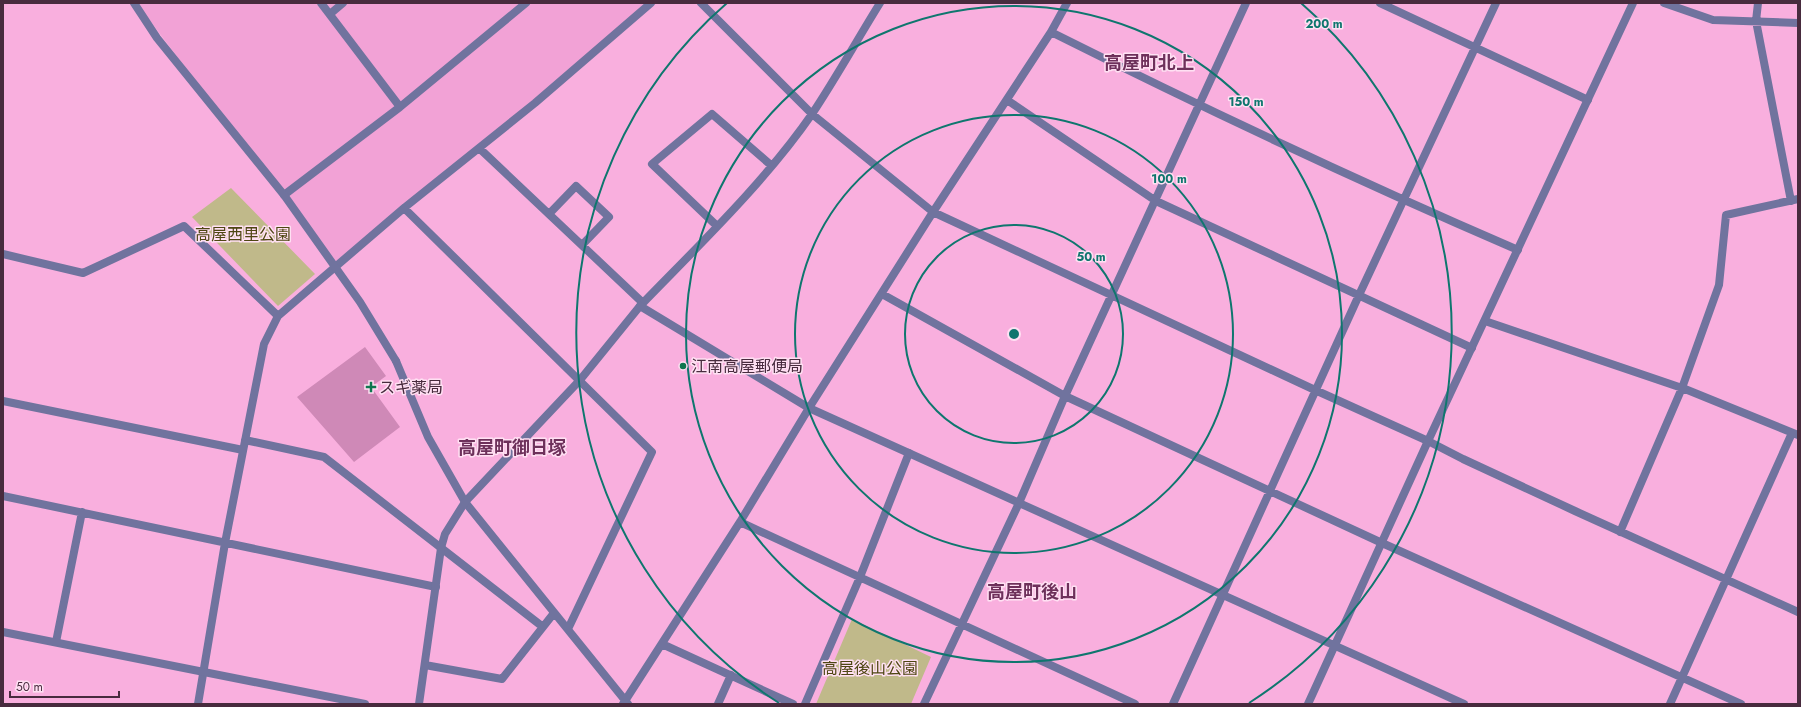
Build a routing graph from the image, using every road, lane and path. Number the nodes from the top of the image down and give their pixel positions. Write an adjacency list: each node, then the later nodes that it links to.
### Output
1 (134, 3): 27 (street)
2 (321, 3): 15 (street)
3 (343, 3): 15 (street)
4 (526, 3): 23 (street)
5 (651, 3): 25 (street)
6 (701, 3): 24 (street)
7 (880, 3): 24 (street)
8 (1067, 3): 18 (street)
9 (1246, 3): 22 (street)
10 (1380, 3): 19 (street)
11 (1496, 3): 19 (street)
12 (1633, 3): 21 (street)
13 (1664, 3): 16 (street)
14 (1758, 3): 16 (street)
15 (330, 14): 23 (street)
16 (1756, 21): 17 (street); 28 (street)
17 (1798, 23)
18 (1051, 32): 20 (street); 22 (street)
19 (1475, 48): 21 (street); 30 (street)
20 (1007, 100): 29 (street); 32 (street)
21 (1588, 100): 36 (street)
22 (1200, 106): 29 (street); 30 (street)
23 (400, 107): 27 (street)
24 (812, 114): 26 (street); 32 (street)
25 (479, 148): 31 (street); 33 (street)
26 (772, 166): 34 (street); 34 (street)
27 (284, 195): 38 (street)
28 (1794, 200): 47 (street)
29 (1156, 201): 40 (street); 41 (street)
30 (1404, 201): 36 (street); 40 (street)
31 (404, 208): 38 (street); 46 (street)
32 (932, 212): 39 (street); 41 (street)
33 (549, 214): 35 (street); 35 (street)
34 (717, 226): 42 (street)
35 (582, 245): 42 (street)
36 (1518, 250): 44 (street)
37 (3, 254): 43 (street)
38 (336, 268): 43 (street); 59 (street)
39 (882, 294): 49 (street); 51 (street)
40 (1359, 295): 45 (street); 48 (street)
41 (1111, 296): 48 (street); 49 (street)
42 (642, 304): 46 (street); 51 (street)
43 (278, 316): 53 (street)
44 (1485, 321): 45 (street); 47 (street)
45 (1472, 348): 54 (street)
46 (580, 380): 59 (street); 75 (street)
47 (1682, 388): 52 (street); 63 (street)
48 (1315, 390): 54 (street); 57 (street)
49 (1065, 396): 57 (street); 60 (street)
50 (3, 401): 55 (street)
51 (809, 408): 56 (street); 62 (street)
52 (1795, 434): 68 (street)
53 (245, 440): 55 (street); 66 (street)
54 (1428, 441): 63 (street); 65 (street)
55 (243, 450): 64 (street)
56 (909, 453): 60 (street); 67 (street)
57 (1270, 491): 65 (street); 70 (street)
58 (3, 496): 61 (street)
59 (465, 502): 66 (street); 72 (street)
60 (1019, 503): 70 (street); 73 (street)
61 (82, 512): 64 (street); 77 (street)
62 (740, 522): 67 (street); 78 (street)
63 (1620, 532): 68 (street)
64 (225, 543): 69 (street); 81 (street)
65 (1382, 543): 79 (street); 83 (street)
66 (441, 548): 69 (street); 74 (street)
67 (860, 577): 73 (street); 90 (street)
68 (1726, 580): 71 (street); 83 (street)
69 (436, 587): 80 (street)
70 (1222, 595): 79 (street); 93 (street)
71 (1798, 612)
72 (554, 613): 74 (street); 75 (street)
73 (962, 624): 91 (street); 92 (street)
74 (543, 627): 80 (street)
75 (568, 629): 84 (street)
76 (3, 632): 77 (street)
77 (56, 642): 81 (street)
78 (662, 644): 82 (street); 84 (street)
79 (1335, 646): 94 (street); 95 (street)
80 (425, 665): 87 (street)
81 (204, 672): 85 (street); 86 (street)
82 (731, 676): 88 (street); 89 (street)
83 (1683, 678): 96 (street); 97 (street)
84 (625, 703)
85 (198, 704)
86 (365, 704)
87 (419, 704)
88 (718, 704)
89 (793, 704)
90 (805, 704)
91 (924, 704)
92 (1135, 704)
93 (1173, 704)
94 (1308, 704)
95 (1464, 704)
96 (1670, 704)
97 (1741, 704)

